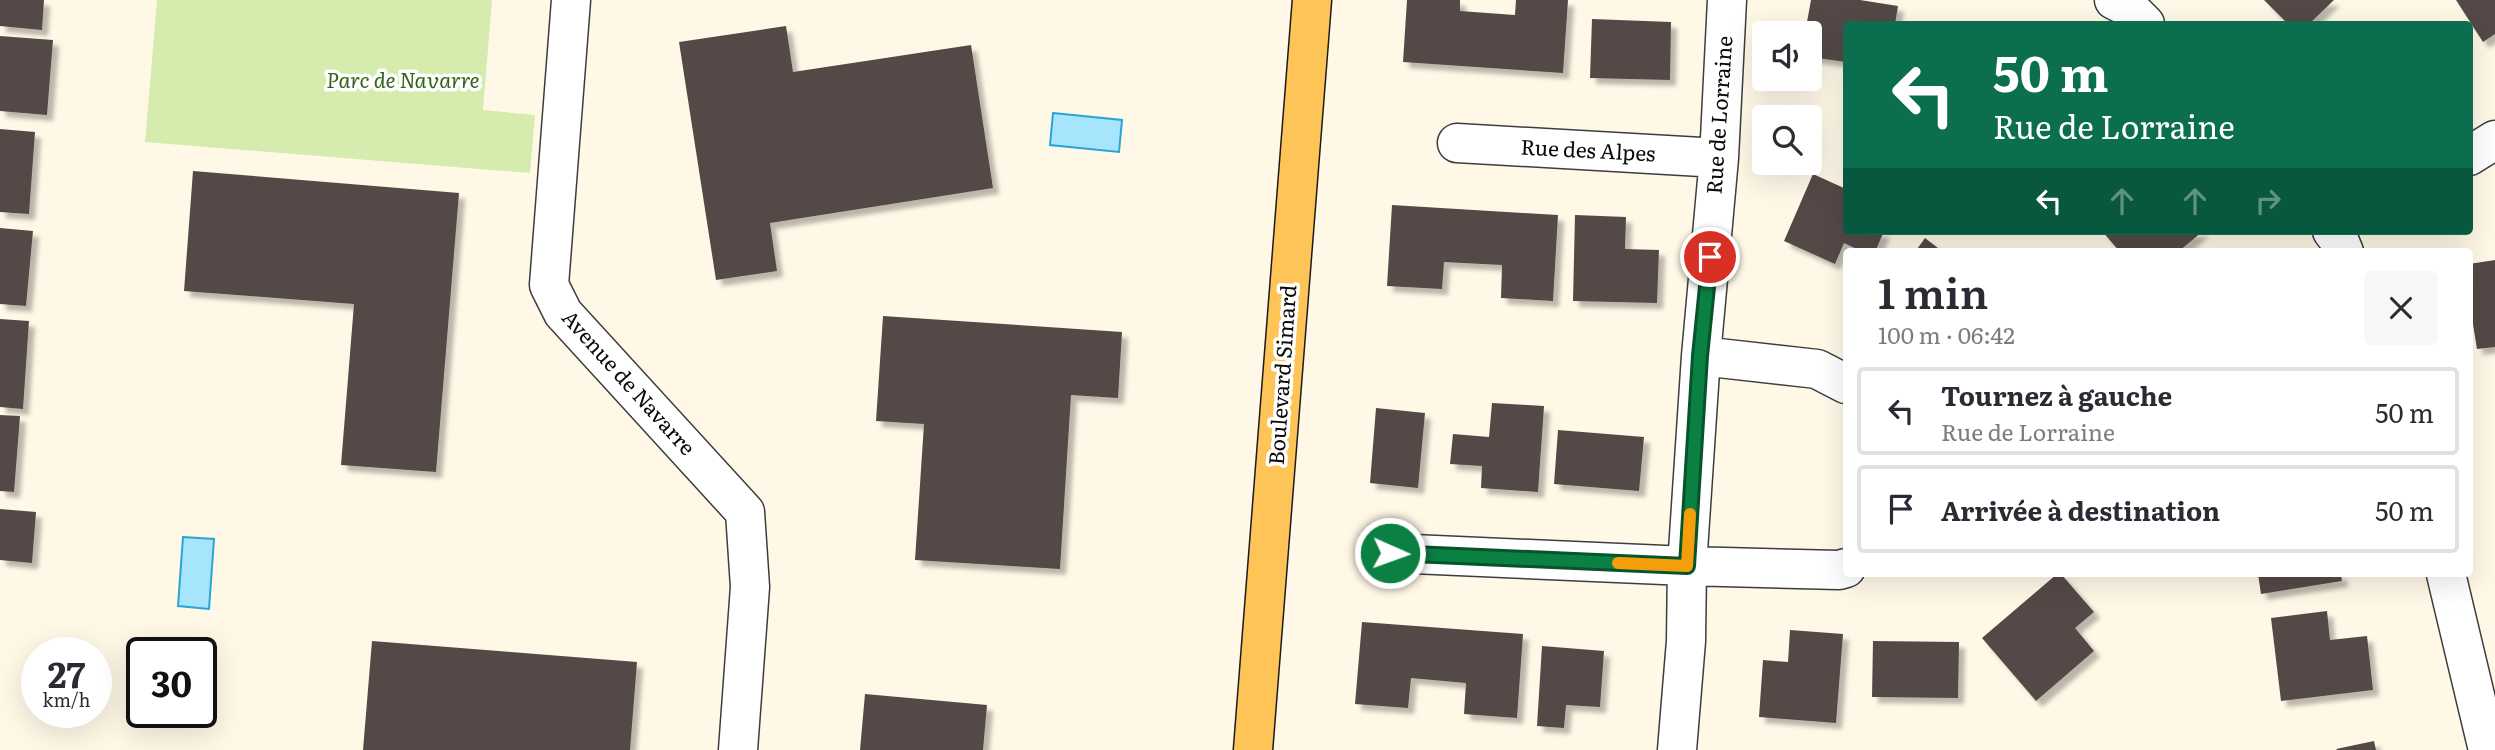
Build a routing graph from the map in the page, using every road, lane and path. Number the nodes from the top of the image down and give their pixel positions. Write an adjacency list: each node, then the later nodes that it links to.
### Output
1 (571, 0): 14 (street, Avenue de Navarre)
2 (1312, 0): 15 (main road, Boulevard Simard)
3 (1727, 0): 7 (street, Rue de Lorraine)
4 (2495, 140): 6 (street)
5 (1457, 143): 7 (street, Rue des Alpes)
6 (2473, 154)
7 (1719, 158): 8 (street, Rue de Lorraine)
8 (1700, 356): 9 (street); 11 (street, Rue de Lorraine)
9 (1843, 382)
10 (1390, 553): 11 (street)
11 (1687, 566): 12 (street); 16 (street, Rue de Lorraine)
12 (1843, 569)
13 (2447, 577): 17 (street)
14 (738, 750)
15 (1253, 750)
16 (1677, 750)
17 (2488, 750)

